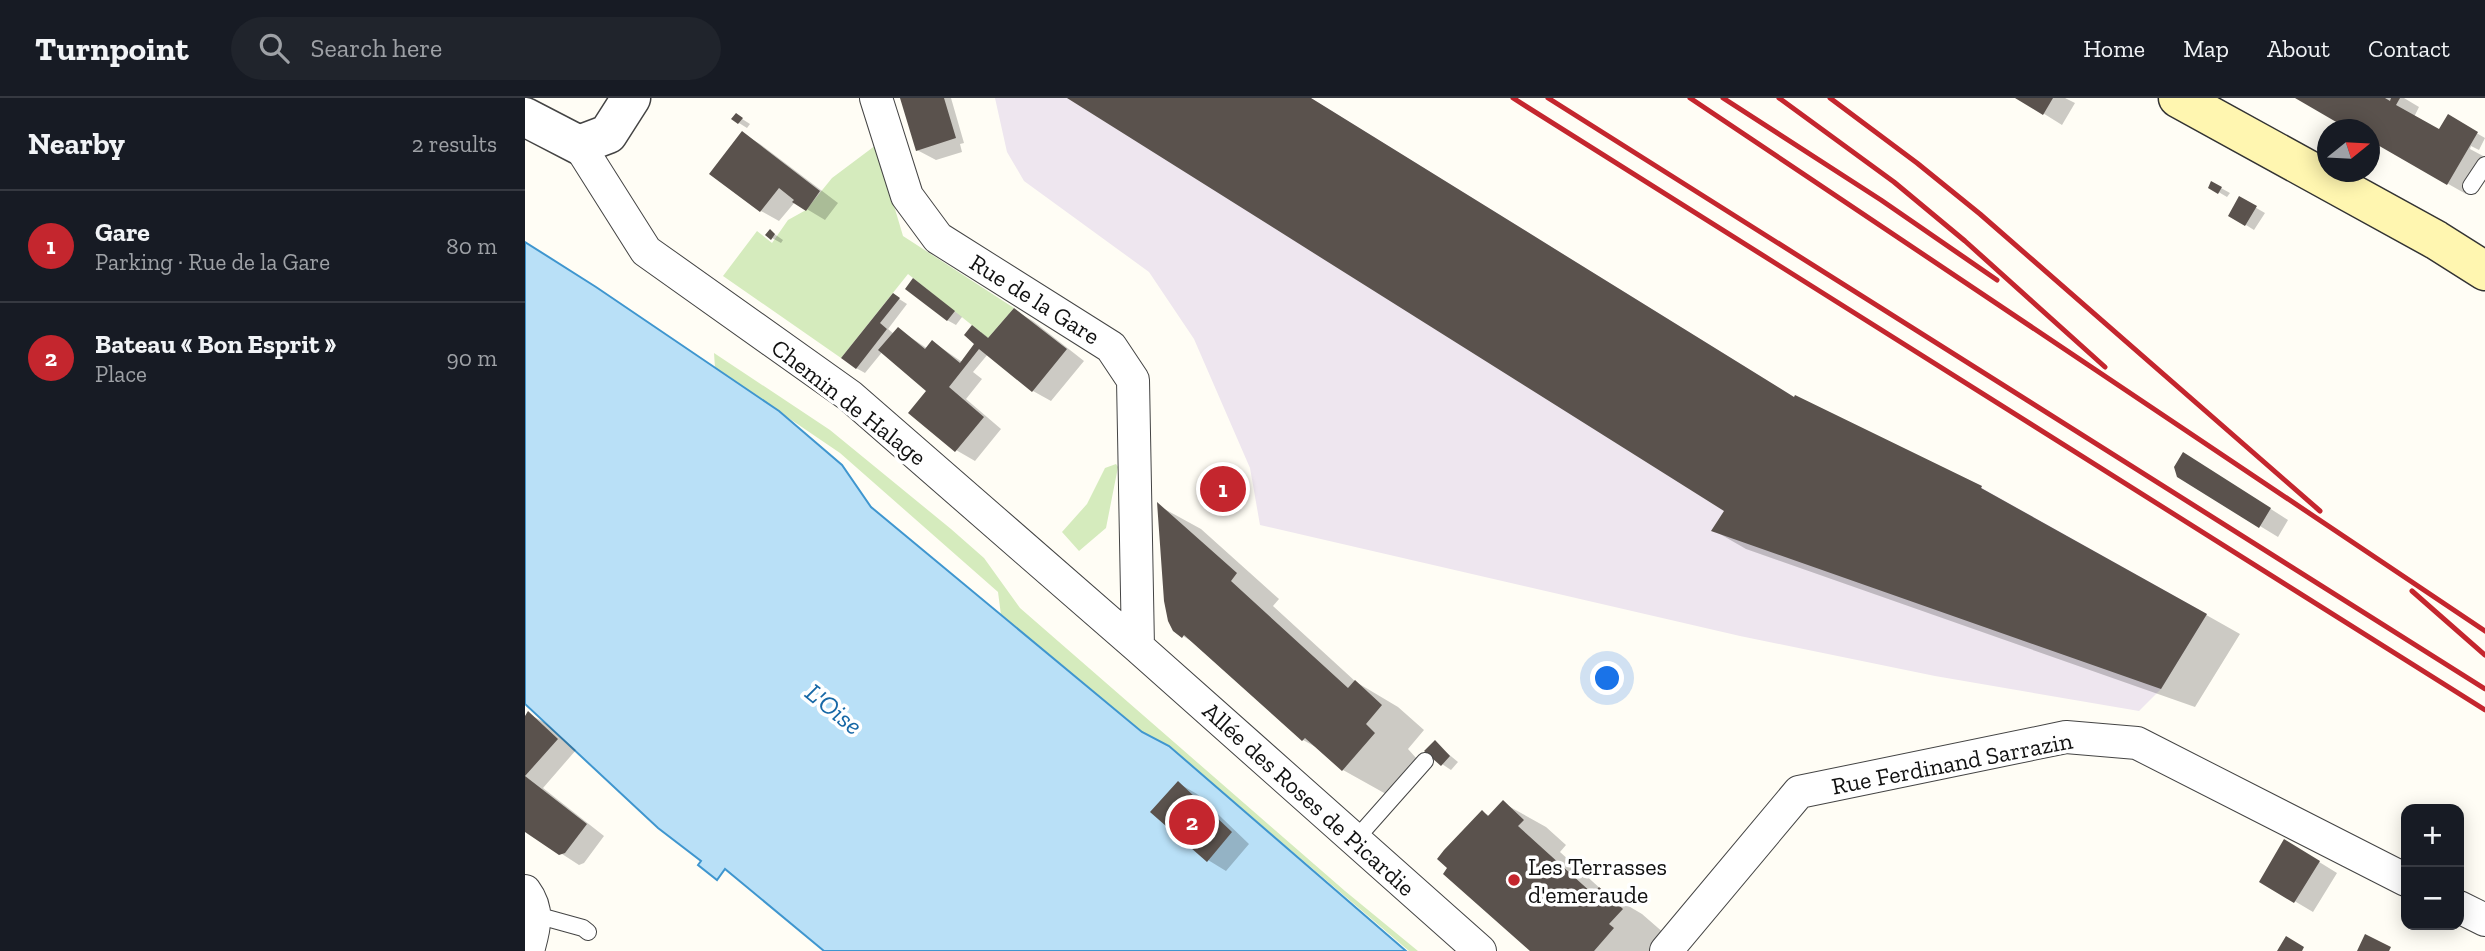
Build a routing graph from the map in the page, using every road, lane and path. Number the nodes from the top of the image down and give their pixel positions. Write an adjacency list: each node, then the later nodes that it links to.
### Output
1 (631, 98): 5 (street)
2 (876, 98): 9 (street, Rue de la Gare)
3 (2178, 98): 8 (main road)
4 (525, 117): 5 (street)
5 (579, 145): 9 (street, Chemin de Halage)
6 (2485, 164): 7 (lane)
7 (2471, 186)
8 (2485, 271)
9 (1139, 647): 11 (street, Allée des Roses de Picardie)
10 (1425, 761): 11 (lane)
11 (1355, 840): 18 (street, Allée des Roses de Picardie)
12 (2401, 877): 19 (street, Rue Ferdinand Sarrazin)
13 (2464, 910): 15 (street)
14 (529, 912): 16 (lane); 17 (street)
15 (2485, 920)
16 (588, 932)
17 (528, 951)
18 (1480, 951)
19 (1666, 951)

